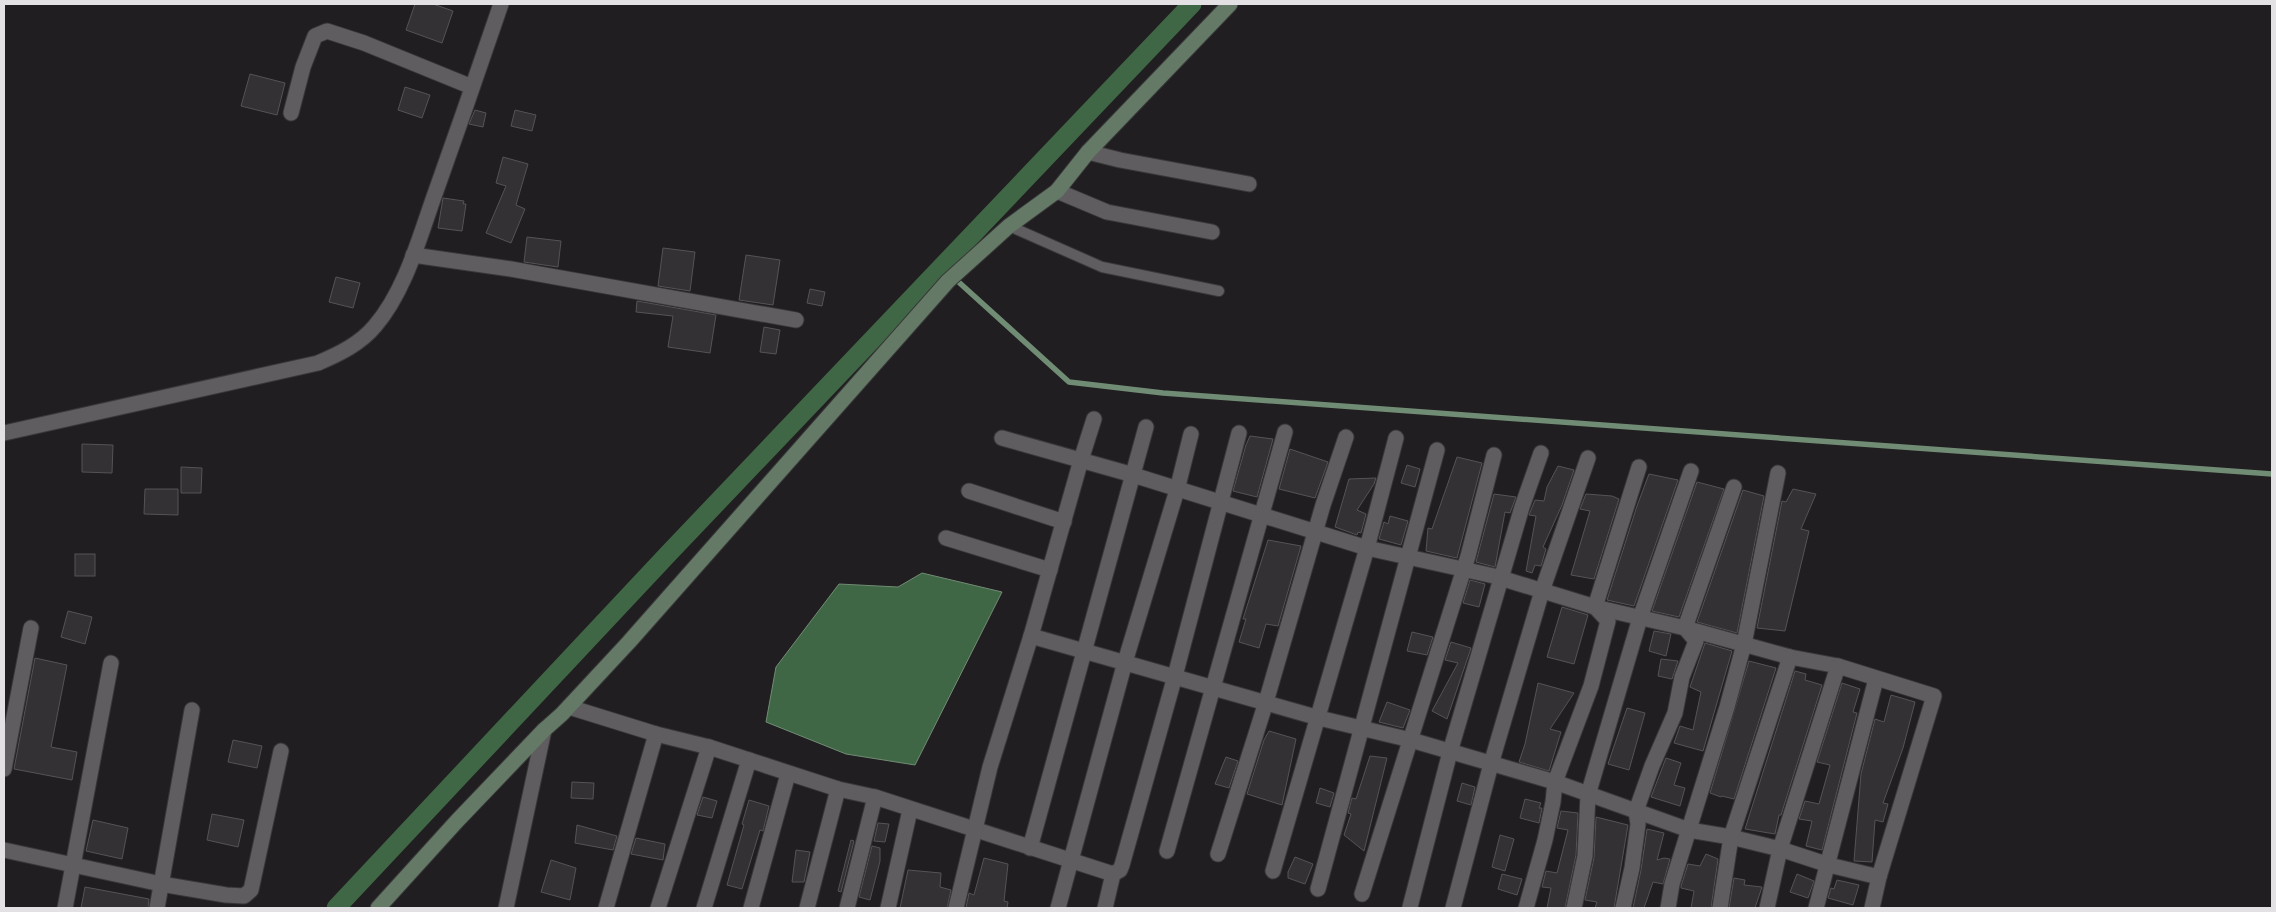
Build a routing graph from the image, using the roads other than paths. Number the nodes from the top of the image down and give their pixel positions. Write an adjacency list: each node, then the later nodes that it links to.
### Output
1 (502, 4): 3 (street)
2 (1230, 4): 5 (main road)
3 (472, 87): 4 (street); 10 (street)
4 (291, 113)
5 (1088, 152): 6 (street); 7 (main road)
6 (1249, 184)
7 (1057, 191): 8 (main road); 9 (street)
8 (1009, 226): 11 (lane); 60 (main road)
9 (1212, 232)
10 (413, 255): 12 (street); 16 (street)
11 (1219, 291)
12 (796, 320)
13 (1094, 419): 26 (street)
14 (1146, 427): 30 (street)
15 (1286, 432): 35 (street)
16 (4, 433)
17 (1239, 433): 34 (street)
18 (1191, 434): 32 (street)
19 (1346, 437): 37 (street)
20 (1002, 438): 26 (street)
21 (1396, 438): 39 (street)
22 (1437, 450): 40 (street)
23 (1541, 453): 43 (street)
24 (1494, 455): 41 (street)
25 (1588, 458): 44 (street)
26 (1081, 460): 30 (street); 36 (street)
27 (1638, 467): 45 (street)
28 (1691, 471): 46 (street)
29 (1778, 473): 50 (street)
30 (1133, 475): 32 (street); 51 (street)
31 (1734, 487): 48 (street)
32 (1177, 490): 34 (street); 53 (street)
33 (969, 491): 36 (street)
34 (1220, 502): 35 (street); 56 (street)
35 (1263, 516): 37 (street); 58 (street)
36 (1064, 522): 42 (street)
37 (1315, 532): 39 (street); 59 (street)
38 (946, 538): 42 (street)
39 (1367, 548): 40 (street); 62 (street)
40 (1408, 556): 41 (street); 63 (street)
41 (1464, 569): 43 (street); 66 (street)
42 (1050, 570): 49 (street)
43 (1502, 579): 44 (street); 69 (street)
44 (1542, 591): 45 (street); 71 (street)
45 (1595, 607): 46 (street); 74 (street)
46 (1640, 618): 48 (street); 76 (street)
47 (32, 628): 72 (street)
48 (1685, 628): 50 (street); 79 (street)
49 (1031, 636): 51 (street); 80 (street)
50 (1744, 644): 52 (street); 81 (street)
51 (1085, 652): 53 (street); 83 (street)
52 (1790, 657): 55 (street); 82 (street)
53 (1125, 662): 56 (street); 88 (street)
54 (111, 663): 89 (street)
55 (1838, 666): 57 (street); 84 (street)
56 (1175, 676): 58 (street); 92 (street)
57 (1876, 679): 90 (street); 93 (street)
58 (1214, 686): 59 (street); 86 (street)
59 (1266, 702): 62 (street); 87 (street)
60 (569, 707): 64 (main road); 65 (street)
61 (192, 710): 94 (street)
62 (1319, 718): 63 (street); 91 (street)
63 (1363, 729): 66 (street); 95 (street)
64 (544, 730): 100 (main road); 101 (street)
65 (656, 734): 67 (street); 102 (street)
66 (1411, 740): 69 (street); 96 (street)
67 (708, 747): 70 (street); 103 (street)
68 (281, 751): 94 (street)
69 (1450, 752): 71 (street); 97 (street)
70 (749, 760): 73 (street); 104 (street)
71 (1491, 764): 74 (street); 112 (street)
72 (4, 769)
73 (788, 774): 75 (street); 105 (street)
74 (1554, 782): 76 (street); 113 (street)
75 (838, 789): 77 (street); 106 (street)
76 (1588, 795): 79 (street); 114 (street)
77 (874, 797): 78 (street); 107 (street)
78 (910, 810): 80 (street); 108 (street)
79 (1636, 810): 81 (street); 115 (street)
80 (974, 830): 83 (street); 109 (street)
81 (1689, 830): 82 (street); 116 (street)
82 (1731, 837): 84 (street); 117 (street)
83 (1030, 848): 88 (street)
84 (1780, 849): 90 (street); 118 (street)
85 (4, 850): 89 (street)
86 (1167, 851)
87 (1218, 854)
88 (1071, 859): 92 (street); 110 (street)
89 (73, 865): 94 (street); 98 (street)
90 (1829, 865): 93 (street); 119 (street)
91 (1274, 871)
92 (1113, 874): 111 (street)
93 (1879, 877): 120 (street)
94 (161, 884): 99 (street)
95 (1318, 889)
96 (1362, 894)
97 (1410, 907)
98 (65, 908)
99 (157, 908)
100 (378, 908)
101 (506, 908)
102 (606, 908)
103 (658, 908)
104 (704, 908)
105 (751, 908)
106 (807, 908)
107 (847, 908)
108 (888, 908)
109 (956, 908)
110 (1058, 908)
111 (1106, 908)
112 (1453, 908)
113 (1526, 908)
114 (1574, 908)
115 (1623, 908)
116 (1668, 908)
117 (1720, 908)
118 (1767, 908)
119 (1816, 908)
120 (1872, 908)

